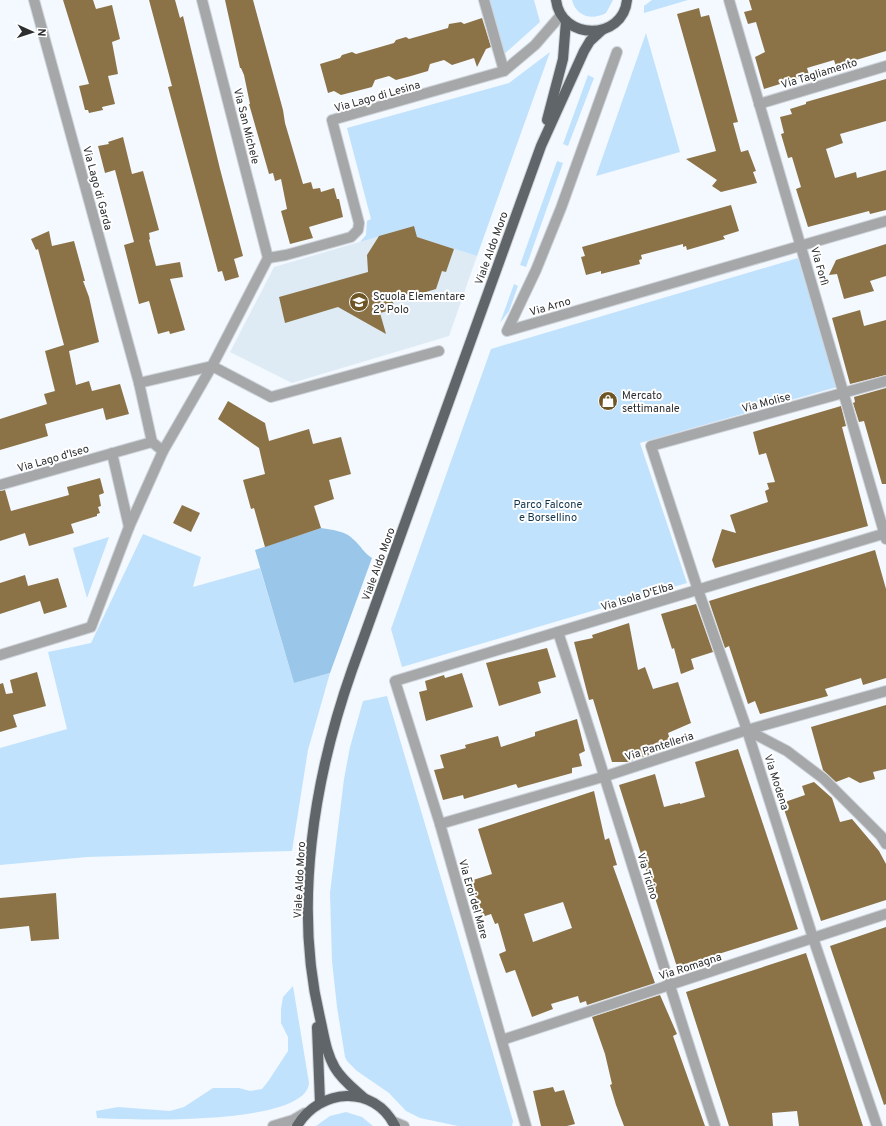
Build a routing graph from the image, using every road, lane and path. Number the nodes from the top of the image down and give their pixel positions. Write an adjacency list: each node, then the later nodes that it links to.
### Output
1 (34, 0): 20 (street, Via Lago di Garda)
2 (202, 0): 16 (street, Via San Michele)
3 (484, 0): 11 (street)
4 (556, 0): 7 (main road, Viale Aldo Moro)
5 (729, 0): 12 (street, Via Forlì)
6 (628, 1): 8 (main road, Viale Aldo Moro)
7 (564, 18): 8 (main road); 11 (street, Via Lago di Lesina); 13 (main road, Viale Aldo Moro)
8 (602, 30): 13 (main road, Viale Aldo Moro)
9 (617, 52): 15 (street, Via Arno)
10 (886, 66): 12 (street, Via Tagliamento)
11 (504, 72): 16 (street, Via Lago di Lesina)
12 (759, 104): 15 (street, Via Forlì)
13 (540, 146): 41 (main road, Viale Aldo Moro)
14 (886, 221): 15 (street, Via Arno)
15 (801, 246): 21 (street, Via Forlì)
16 (268, 258): 18 (street)
17 (439, 351): 18 (street)
18 (212, 366): 20 (street); 24 (street)
19 (886, 381): 21 (street, Via Molise)
20 (139, 383): 22 (street, Via Lago di Garda)
21 (845, 393): 23 (street, Via Molise); 28 (street, Via Forlì)
22 (152, 442): 24 (street); 25 (street, Via Lago d'Iseo)
23 (651, 446): 29 (street, Via Modena)
24 (164, 451): 27 (street)
25 (112, 453): 26 (street, Via Lago d'Iseo); 27 (street)
26 (0, 485)
27 (129, 527): 31 (street)
28 (886, 535): 29 (street, Via Isola D'Elba)
29 (698, 590): 30 (street, Via Isola D'Elba); 34 (street, Via Modena)
30 (558, 632): 32 (street, Via Isola D'Elba); 35 (street, Via Ticino)
31 (0, 655)
32 (395, 681): 36 (street, Via Eroi del Mare)
33 (886, 691): 34 (street, Via Pantelleria)
34 (747, 730): 35 (street, Via Pantelleria); 37 (street); 39 (street, Via Modena)
35 (606, 776): 36 (street, Via Pantelleria); 40 (street, Via Ticino)
36 (440, 824): 42 (street, Via Eroi del Mare)
37 (886, 844)
38 (886, 914): 39 (street, Via Romagna)
39 (813, 938): 40 (street, Via Romagna); 52 (street, Via Modena)
40 (669, 986): 42 (street, Via Romagna); 51 (street, Via Ticino)
41 (316, 1005): 43 (main road, Viale Aldo Moro); 44 (main road, Viale Aldo Moro)
42 (502, 1040): 50 (street, Via Eroi del Mare)
43 (364, 1098): 44 (main road, Viale Aldo Moro); 46 (main road, Viale Aldo Moro)
44 (320, 1102): 45 (main road, Viale Aldo Moro)
45 (306, 1113): 47 (street); 48 (main road, Viale Aldo Moro)
46 (393, 1123): 49 (street)
47 (273, 1126)
48 (297, 1126)
49 (404, 1126)
50 (526, 1126)
51 (715, 1126)
52 (878, 1126)

